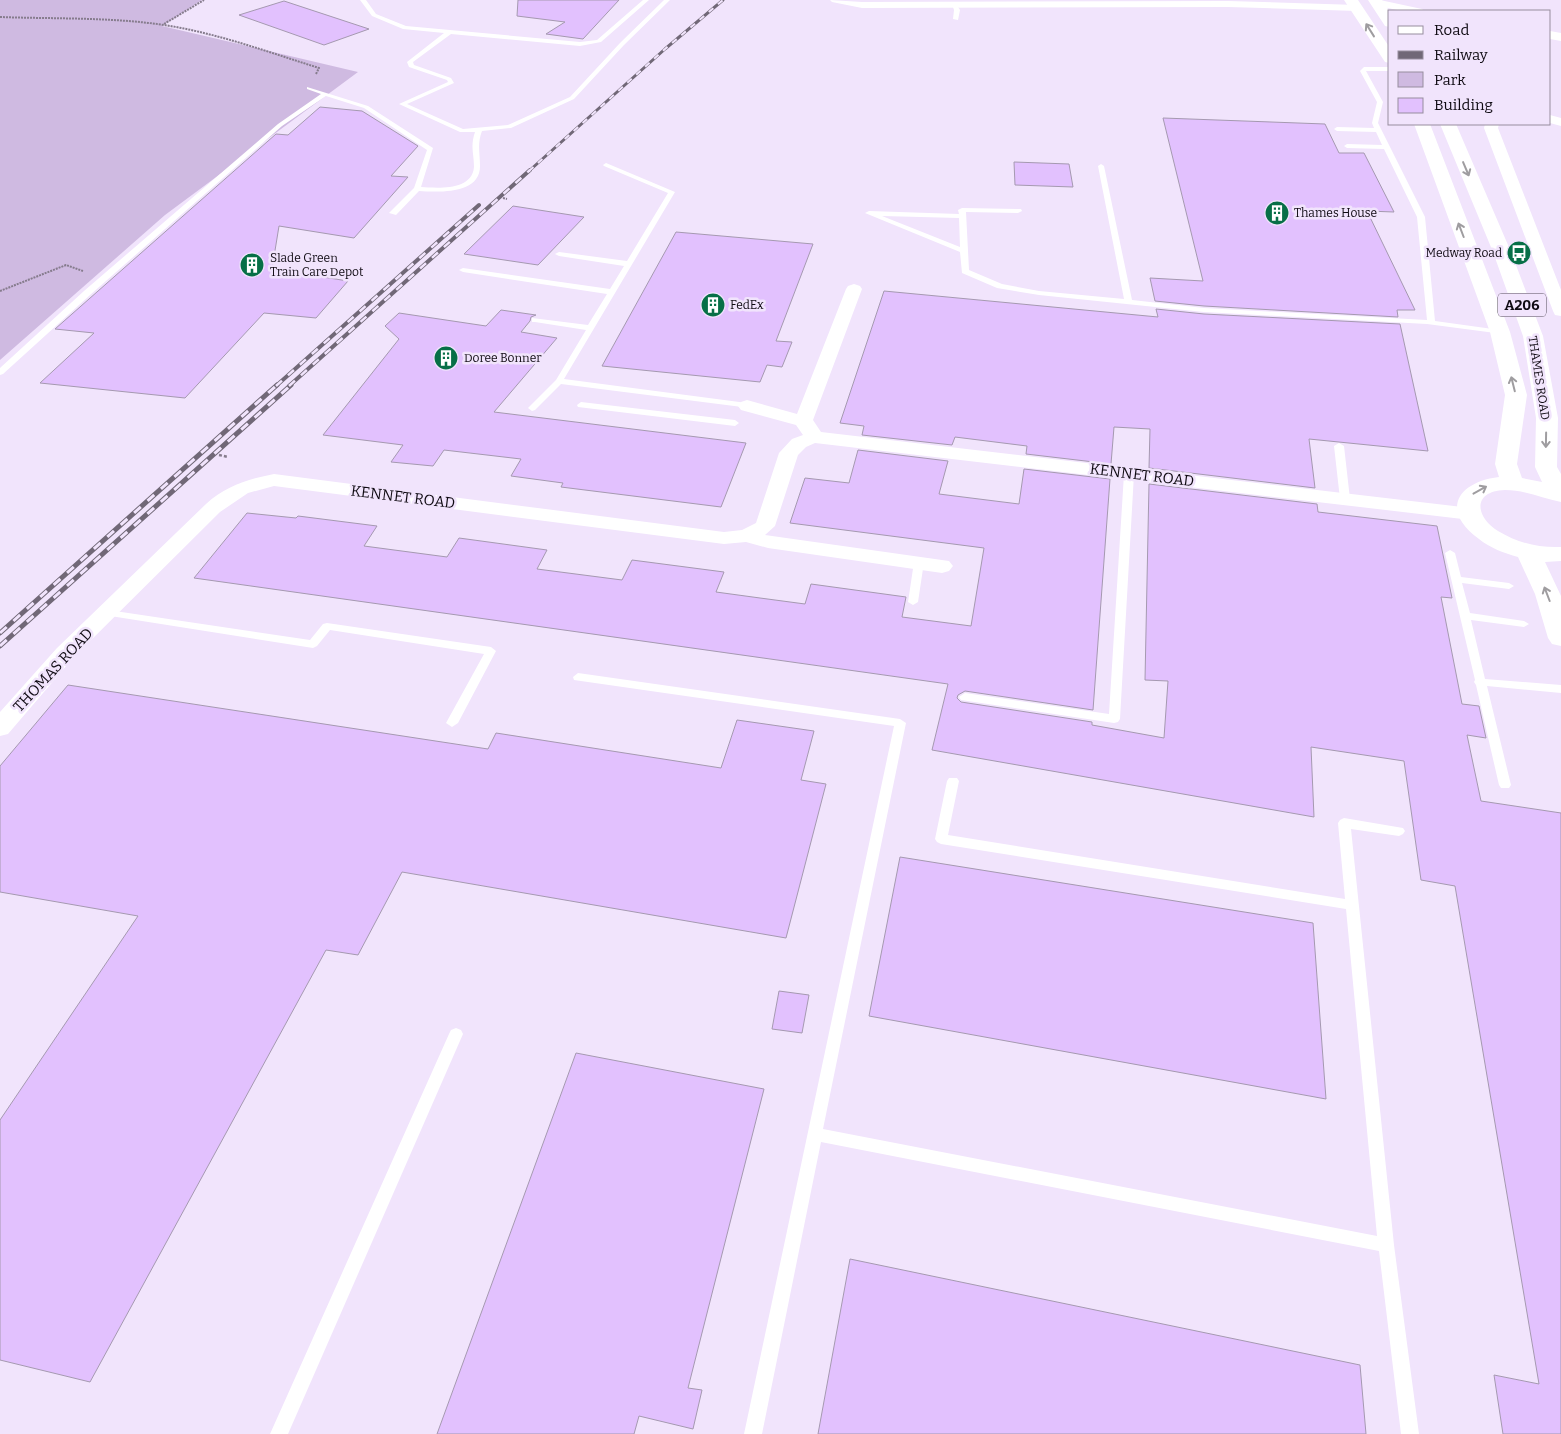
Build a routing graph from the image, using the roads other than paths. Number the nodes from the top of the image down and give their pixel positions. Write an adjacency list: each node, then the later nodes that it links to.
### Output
1 (363, 0): 13 (lane)
2 (646, 0): 13 (lane)
3 (667, 0): 22 (lane)
4 (836, 0): 5 (street)
5 (930, 2): 9 (street)
6 (1376, 2): 10 (street); 12 (main road)
7 (1059, 3): 8 (street); 9 (street)
8 (1354, 4): 14 (main road, one-way to 8)
9 (954, 5): 11 (lane)
10 (1413, 10)
11 (956, 19)
12 (1388, 20)
13 (451, 31): 22 (lane)
14 (1388, 56)
15 (1388, 69): 23 (lane)
16 (309, 88): 17 (lane)
17 (325, 94): 28 (lane); 45 (lane)
18 (1422, 125): 44 (main road, THAMES ROAD / A206, one-way to 18)
19 (1448, 125): 57 (main road, THAMES ROAD / A206, one-way to 57)
20 (1492, 125): 36 (street)
21 (1337, 129): 23 (lane)
22 (479, 130): 28 (lane)
23 (1379, 130): 25 (lane)
24 (1347, 146): 25 (lane)
25 (1387, 147): 42 (lane)
26 (606, 164): 34 (lane)
27 (1101, 166): 39 (lane)
28 (417, 189): 30 (lane)
29 (1018, 211): 31 (lane)
30 (393, 213)
31 (963, 216): 32 (lane); 32 (lane)
32 (964, 251): 39 (lane)
33 (559, 254): 34 (lane)
34 (629, 264): 38 (lane)
35 (463, 270): 38 (lane)
36 (1556, 282): 40 (street)
37 (854, 289): 51 (street)
38 (612, 292): 43 (lane)
39 (1128, 302): 42 (lane)
40 (1561, 311)
41 (535, 320): 43 (lane)
42 (1431, 323): 44 (lane)
43 (590, 328): 46 (lane)
44 (1500, 332): 56 (main road, THAMES ROAD / A206, one-way to 44)
45 (0, 372)
46 (559, 381): 47 (lane); 50 (lane)
47 (616, 399): 48 (lane); 49 (lane); 52 (lane)
48 (580, 405)
49 (747, 406): 51 (street)
50 (532, 408)
51 (803, 421): 53 (street)
52 (736, 422)
53 (813, 437): 55 (street, KENNET ROAD); 60 (street)
54 (1339, 446): 58 (lane)
55 (1130, 474): 58 (street, KENNET ROAD); 76 (lane)
56 (1512, 483): 57 (main road, THAMES ROAD / A206); 59 (main road, THAMES ROAD / A206, one-way to 56)
57 (1561, 495)
58 (1345, 500): 59 (street, KENNET ROAD)
59 (1471, 514): 61 (main road)
60 (747, 536): 64 (street, KENNET ROAD); 69 (street, KENNET ROAD)
61 (1528, 552): 63 (main road); 72 (main road, one-way to 61)
62 (1450, 553): 66 (lane)
63 (1561, 554)
64 (919, 562): 65 (street, KENNET ROAD); 68 (lane)
65 (942, 566)
66 (1456, 579): 67 (lane); 70 (lane)
67 (1509, 586)
68 (913, 602)
69 (108, 613): 77 (lane); 78 (street, THOMAS ROAD)
70 (1464, 616): 71 (lane); 74 (lane)
71 (1524, 624)
72 (1561, 638)
73 (578, 678): 84 (lane)
74 (1479, 682): 75 (lane); 80 (lane)
75 (1561, 690)
76 (965, 698)
77 (452, 723)
78 (0, 728)
79 (953, 781): 82 (lane)
80 (1505, 785)
81 (1399, 831): 82 (lane)
82 (1352, 905): 85 (lane)
83 (456, 1034): 86 (lane)
84 (815, 1134): 85 (lane); 87 (lane)
85 (1386, 1245): 88 (lane)
86 (279, 1434)
87 (753, 1434)
88 (1410, 1434)

